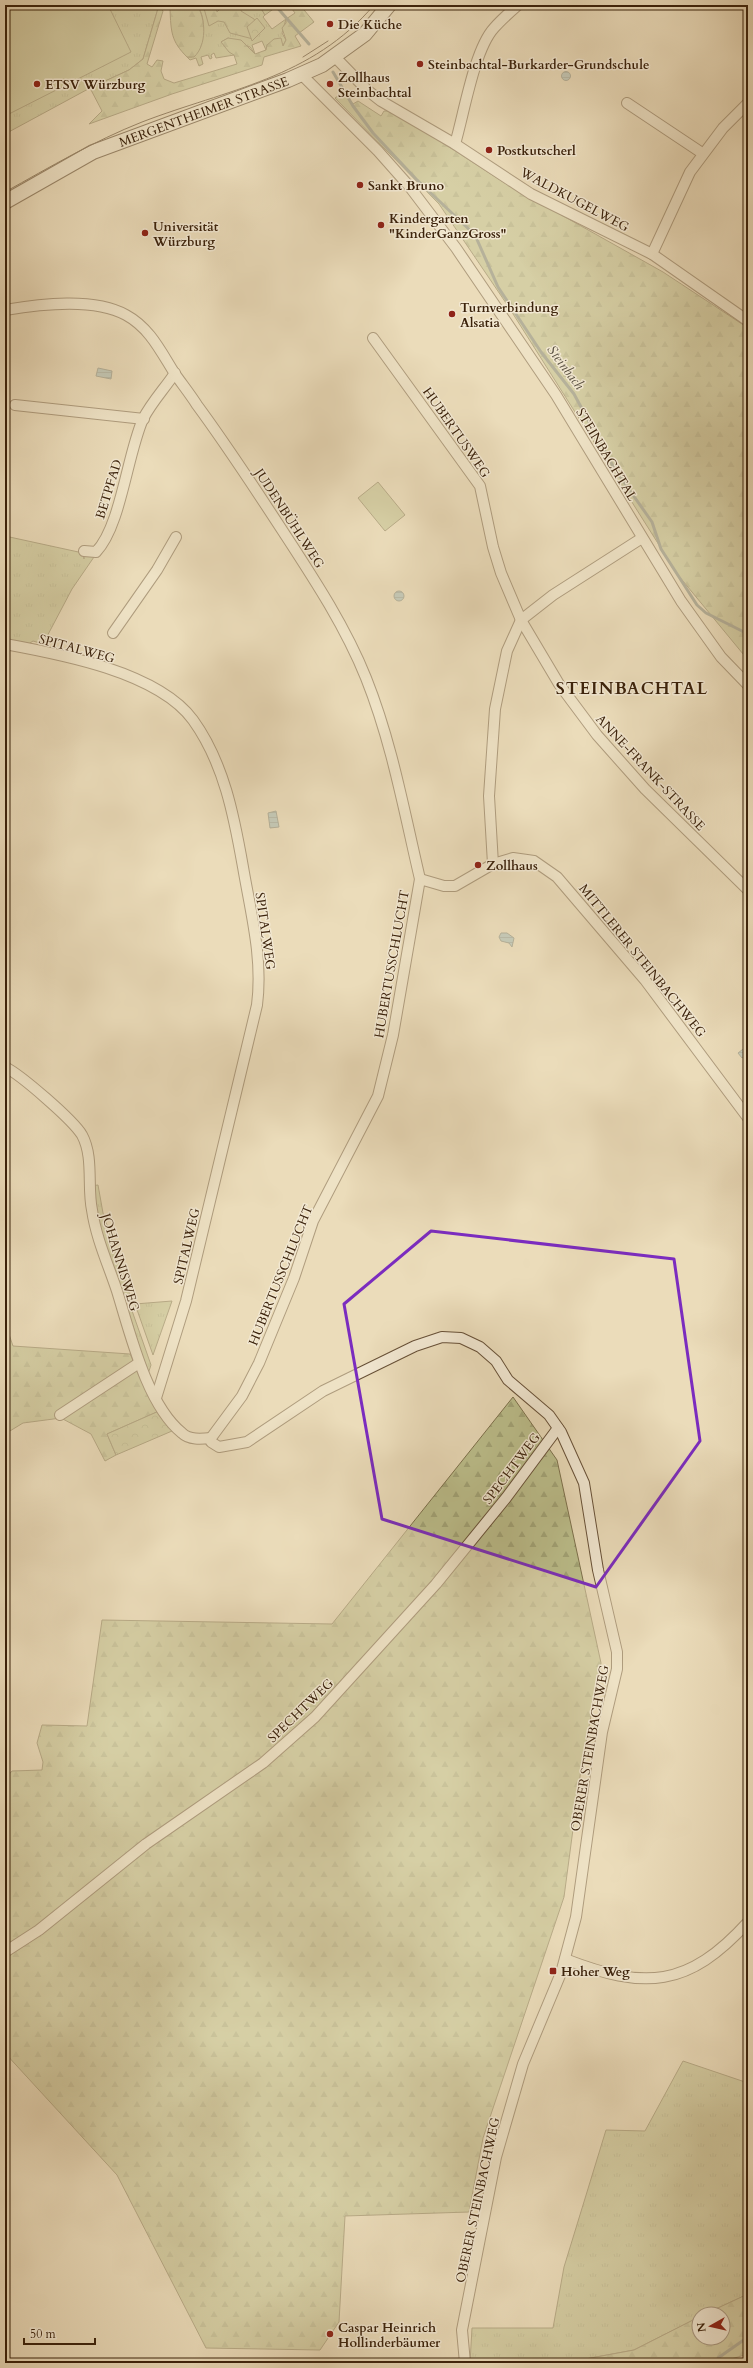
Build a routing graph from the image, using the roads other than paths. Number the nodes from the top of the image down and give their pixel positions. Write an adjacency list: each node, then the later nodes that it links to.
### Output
1 (389, 5): 3 (main road, MERGENTHEIMER STRASSE)
2 (518, 5): 7 (street)
3 (328, 60): 4 (main road, MERGENTHEIMER STRASSE); 7 (street, WALDKUGELWEG)
4 (302, 75): 9 (main road, MERGENTHEIMER STRASSE); 18 (street, STEINBACHTAL)
5 (627, 103): 8 (street)
6 (748, 103): 8 (street)
7 (455, 144): 10 (street, WALDKUGELWEG)
8 (702, 153): 10 (street)
9 (5, 202)
10 (652, 254): 12 (street, WALDKUGELWEG)
11 (5, 310): 14 (street, JUDENBÜHLWEG)
12 (748, 321)
13 (373, 338): 20 (street, HUBERTUSWEG)
14 (175, 373): 16 (street, BETPFAD); 25 (street, JUDENBÜHLWEG)
15 (16, 405): 16 (street)
16 (144, 419): 19 (street, BETPFAD)
17 (176, 537): 21 (street)
18 (642, 538): 20 (street); 23 (street, STEINBACHTAL)
19 (84, 552)
20 (520, 620): 24 (street); 26 (street, ANNE-FRANK-STRASSE)
21 (113, 633)
22 (5, 644): 30 (street, SPITALWEG)
23 (748, 685)
24 (493, 864): 25 (street, HUBERTUSSCHLUCHT); 28 (street, MITTLERER STEINBACHWEG)
25 (422, 880): 33 (street, HUBERTUSSCHLUCHT)
26 (748, 890)
27 (5, 1067): 29 (street, JOHANNISWEG)
28 (748, 1118)
29 (140, 1363): 30 (street, JOHANNISWEG); 31 (street)
30 (156, 1398): 33 (street, JOHANNISWEG)
31 (60, 1415)
32 (558, 1428): 33 (street, OBERER STEINBACHWEG); 35 (street, SPECHTWEG); 36 (street, OBERER STEINBACHWEG)
33 (211, 1438)
34 (748, 1922): 36 (street)
35 (5, 1952)
36 (565, 1959): 37 (street, OBERER STEINBACHWEG)
37 (465, 2363)

